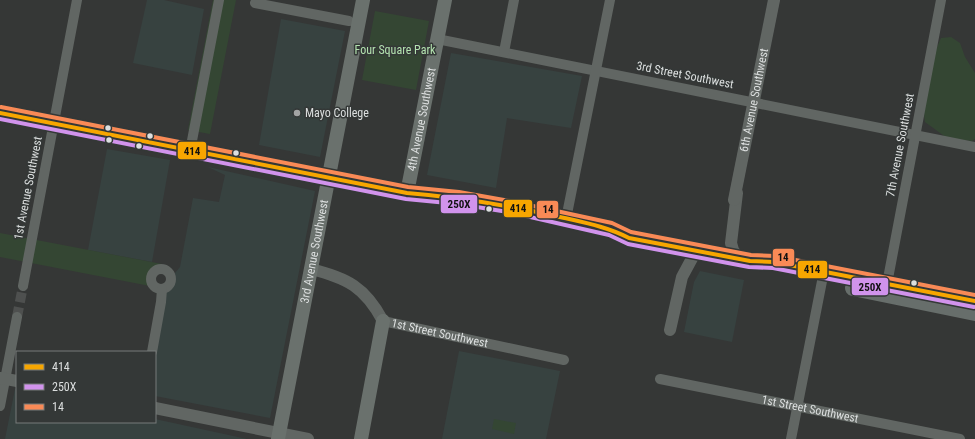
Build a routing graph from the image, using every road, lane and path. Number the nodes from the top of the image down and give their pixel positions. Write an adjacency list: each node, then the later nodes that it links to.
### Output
1 (77, 0): 16 (street, 1st Avenue Southwest)
2 (219, 0): 19 (street)
3 (363, 0): 20 (main road, 3rd Avenue Southwest)
4 (445, 0): 11 (main road, 4th Avenue Southwest)
5 (514, 0): 12 (street)
6 (610, 0): 13 (street)
7 (774, 0): 14 (street, 6th Avenue Southwest)
8 (941, 0): 17 (street, 7th Avenue Southwest)
9 (255, 3): 10 (street)
10 (349, 21)
11 (438, 39): 12 (street, 3rd Street Southwest); 21 (main road, 4th Avenue Southwest)
12 (504, 52): 13 (street, 3rd Street Southwest)
13 (595, 70): 14 (street, 3rd Street Southwest); 22 (street)
14 (755, 102): 17 (street, 3rd Street Southwest); 24 (street, 6th Avenue Southwest)
15 (0, 113): 16 (main road)
16 (54, 124): 19 (main road); 27 (street, 1st Avenue Southwest)
17 (916, 135): 18 (street, 3rd Street Southwest); 29 (street, 7th Avenue Southwest)
18 (975, 147)
19 (190, 151): 20 (main road)
20 (328, 178): 21 (main road); 25 (main road, 3rd Avenue Southwest)
21 (407, 193)
22 (566, 219)
23 (696, 251): 24 (main road); 34 (street)
24 (744, 260): 26 (main road)
25 (311, 269): 33 (street, 1st Street Southwest); 42 (main road, 3rd Avenue Southwest)
26 (823, 277): 29 (main road); 40 (street)
27 (23, 286)
28 (162, 289): 35 (street)
29 (886, 289): 30 (main road); 31 (main road)
30 (975, 301)
31 (975, 313)
32 (17, 317): 37 (street)
33 (383, 321): 36 (street, 1st Street Southwest); 44 (main road)
34 (670, 330)
35 (152, 351)
36 (564, 360)
37 (7, 379): 39 (street)
38 (660, 379): 40 (street, 1st Street Southwest)
39 (0, 406)
40 (798, 406): 45 (street); 46 (street, 1st Street Southwest)
41 (156, 408): 42 (street)
42 (279, 436): 43 (street)
43 (308, 439)
44 (361, 439)
45 (792, 439)
46 (960, 439)

